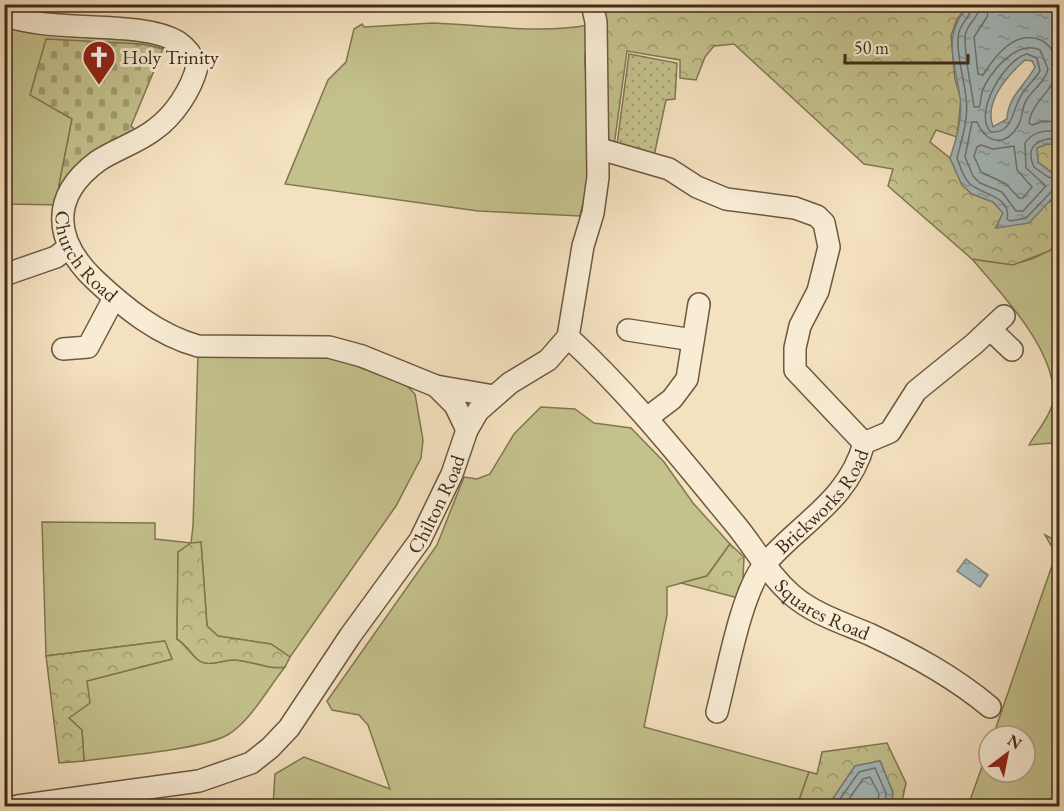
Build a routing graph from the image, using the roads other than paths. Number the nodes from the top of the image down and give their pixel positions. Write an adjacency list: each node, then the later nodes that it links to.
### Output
1 (592, 4): 3 (street)
2 (4, 15): 4 (street, Church Road)
3 (600, 149): 9 (street); 17 (street, Brickworks Road)
4 (69, 247): 5 (street); 6 (street, Church Road)
5 (4, 275)
6 (114, 298): 11 (street); 13 (street, Church Road)
7 (699, 304): 10 (street)
8 (628, 330): 10 (street)
9 (568, 337): 14 (street, Chilton Road); 15 (street, Brickworks Road)
10 (693, 340): 15 (street)
11 (63, 349)
12 (1012, 350): 17 (street)
13 (436, 386): 14 (street, Church Road); 16 (street, Church Road)
14 (494, 396): 16 (street, Chilton Road)
15 (647, 418): 18 (street, Brickworks Road)
16 (467, 430): 21 (street, Chilton Road)
17 (864, 443): 18 (street, Brickworks Road)
18 (764, 566): 19 (street, Squares Road); 20 (street, Squares Road)
19 (990, 707)
20 (717, 712)
21 (18, 807)

